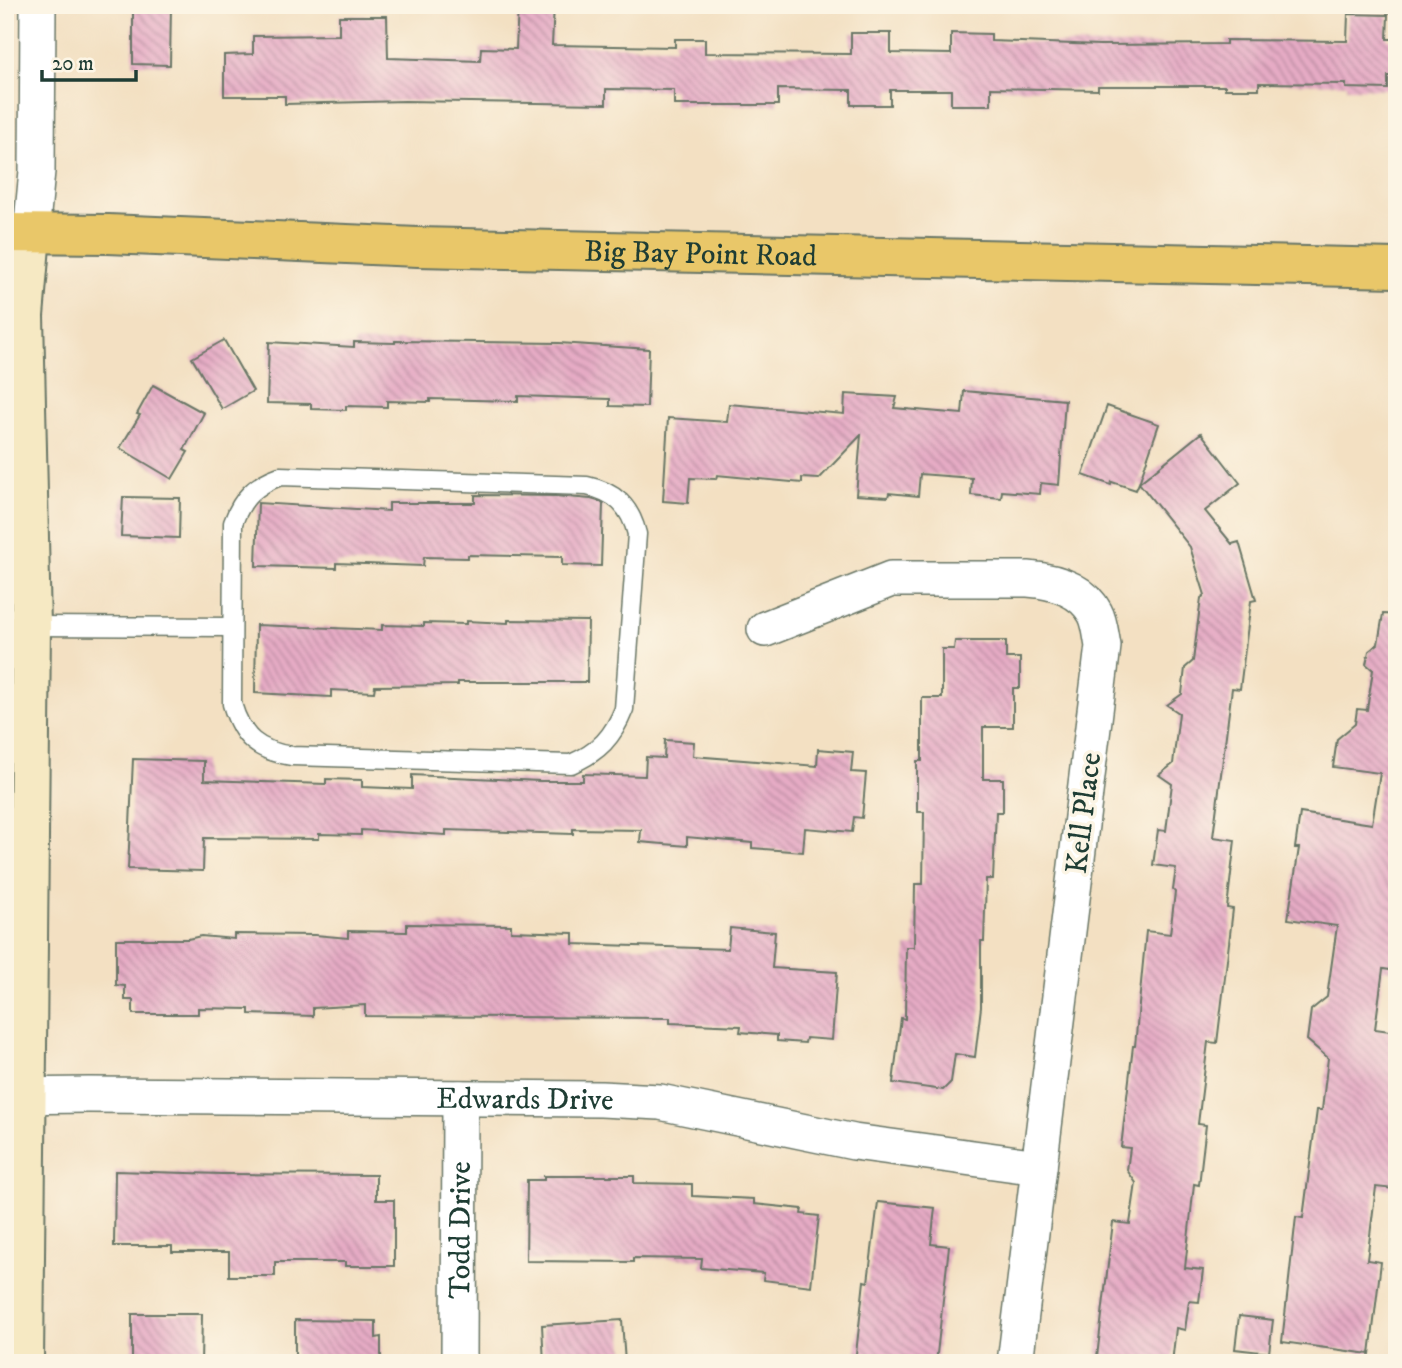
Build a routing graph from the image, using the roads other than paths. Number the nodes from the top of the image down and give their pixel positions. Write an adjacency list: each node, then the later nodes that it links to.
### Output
1 (38, 5): 2 (street)
2 (18, 234): 3 (main road, Big Bay Point Road); 4 (street)
3 (1397, 268)
4 (18, 626): 5 (lane); 7 (street)
5 (231, 626): 5 (lane)
6 (765, 629): 9 (street, Kell Place)
7 (15, 1096): 8 (street, Edwards Drive); 10 (street)
8 (460, 1098): 9 (street, Edwards Drive); 11 (street, Todd Drive)
9 (1039, 1167): 12 (street, Kell Place)
10 (24, 1363)
11 (459, 1363)
12 (1015, 1363)

